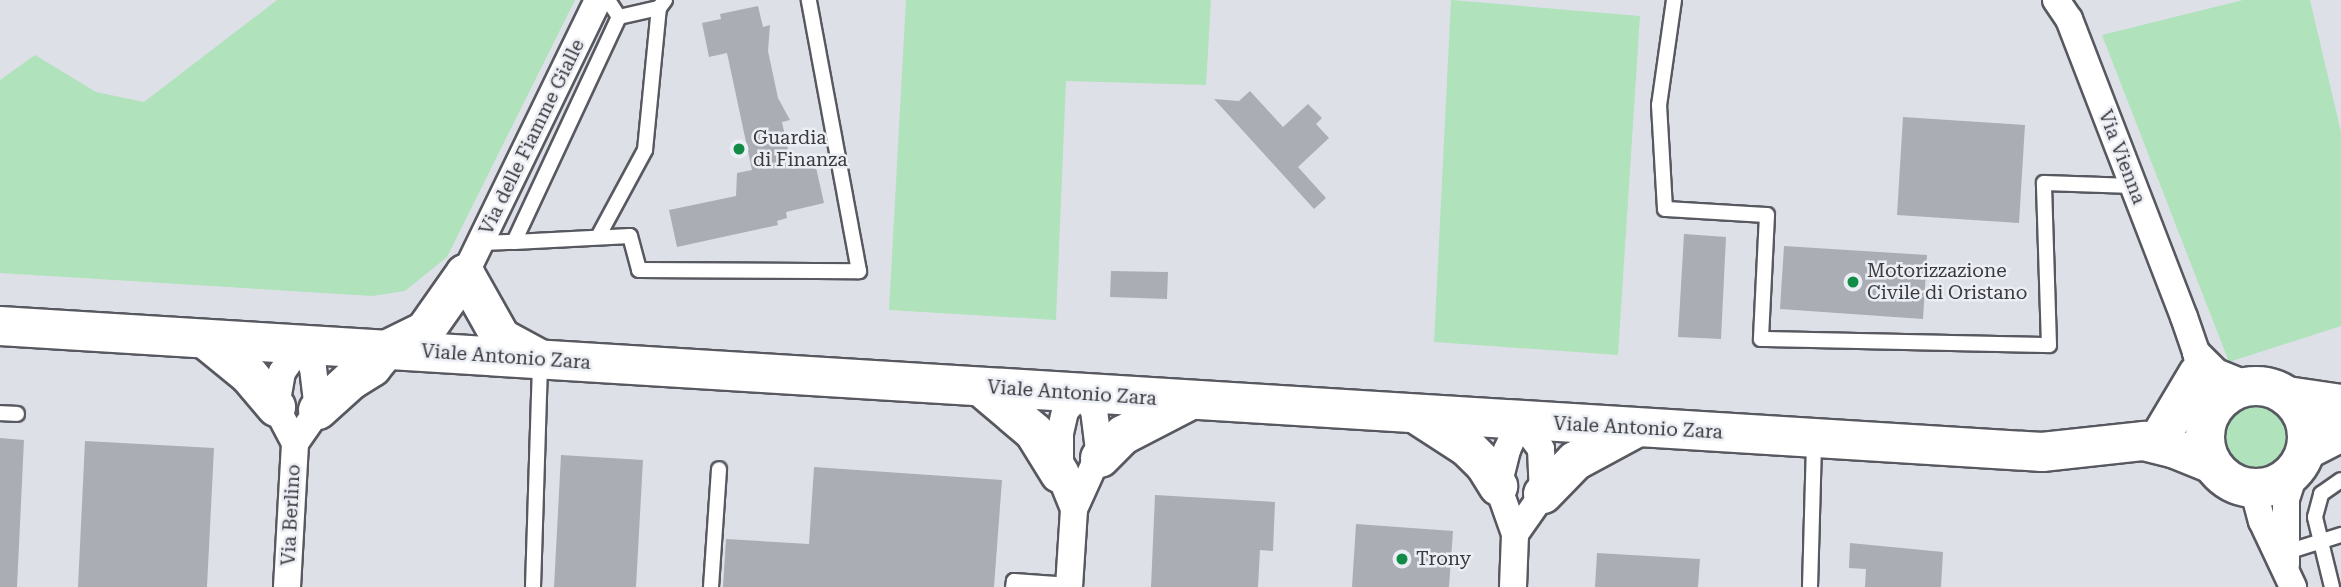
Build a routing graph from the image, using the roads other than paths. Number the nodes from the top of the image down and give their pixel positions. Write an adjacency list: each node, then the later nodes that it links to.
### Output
1 (598, 0): 11 (street, Via delle Fiamme Gialle)
2 (608, 0): 7 (lane)
3 (809, 0): 9 (lane)
4 (1674, 0): 8 (lane)
5 (2056, 0): 8 (street, Via Vienna)
6 (662, 4): 7 (lane); 9 (lane)
7 (619, 17): 10 (lane)
8 (2133, 186): 17 (street, Via Vienna)
9 (598, 237): 10 (lane)
10 (514, 242): 11 (lane)
11 (473, 258): 15 (main road); 16 (main road)
12 (0, 326): 13 (main road, Viale Antonio Zara)
13 (205, 339): 14 (main road, Viale Antonio Zara); 23 (main road)
14 (301, 345): 15 (main road, Viale Antonio Zara); 23 (street); 24 (street)
15 (386, 350): 16 (main road, Viale Antonio Zara); 24 (main road)
16 (540, 359): 18 (main road, Viale Antonio Zara); 51 (lane)
17 (2197, 363): 19 (street); 28 (street, Via Vienna); 32 (main road)
18 (981, 387): 20 (main road, Viale Antonio Zara); 39 (main road)
19 (2269, 391): 22 (main road); 28 (main road); 36 (main road)
20 (1081, 393): 21 (main road, Viale Antonio Zara); 35 (street); 39 (street)
21 (1190, 400): 27 (main road, Viale Antonio Zara); 35 (main road)
22 (2341, 404)
23 (276, 407): 34 (street, Via Berlino)
24 (318, 410): 34 (street, Via Berlino)
25 (0, 413): 26 (lane)
26 (17, 414)
27 (1417, 415): 29 (main road, Viale Antonio Zara); 41 (main road)
28 (2209, 416): 32 (main road, Viale Antonio Zara); 37 (main road)
29 (1520, 421): 30 (main road, Viale Antonio Zara); 41 (street); 43 (street)
30 (1636, 428): 33 (main road, Viale Antonio Zara); 43 (main road)
31 (2341, 432): 36 (main road)
32 (2154, 436): 33 (main road, Viale Antonio Zara); 37 (main road, Viale Antonio Zara)
33 (1814, 438): 55 (lane)
34 (295, 443): 50 (street, Via Berlino)
35 (1100, 458): 44 (street)
36 (2300, 460): 42 (main road); 48 (street)
37 (2213, 464): 42 (main road)
38 (719, 469): 52 (lane)
39 (1060, 474): 44 (street)
40 (2341, 480): 47 (lane)
41 (1498, 486): 45 (street)
42 (2253, 488): 48 (street)
43 (1543, 494): 45 (street)
44 (1074, 509): 49 (street)
45 (1515, 534): 54 (street)
46 (2341, 535): 47 (lane)
47 (2321, 540): 48 (lane); 56 (lane)
48 (2288, 569)
49 (1070, 586): 53 (lane)
50 (287, 587)
51 (533, 587)
52 (711, 587)
53 (1013, 587)
54 (1513, 587)
55 (1810, 587)
56 (2332, 587)

